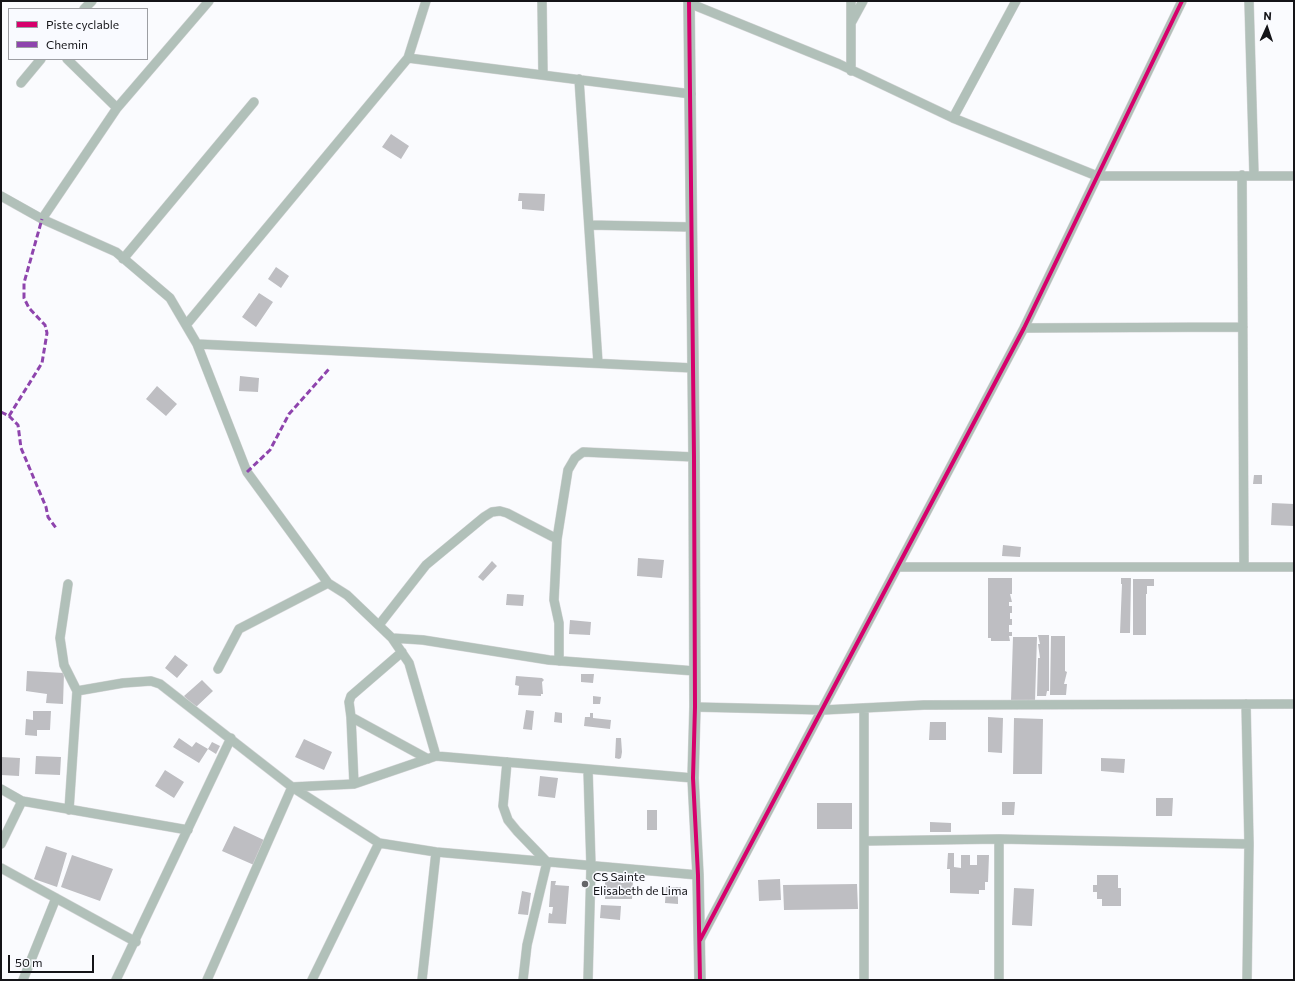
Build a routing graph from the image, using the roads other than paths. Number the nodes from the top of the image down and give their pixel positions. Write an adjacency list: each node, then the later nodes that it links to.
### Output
1 (209, 1): 20 (street)
2 (426, 1): 11 (street)
3 (542, 1): 15 (street)
4 (851, 1): 10 (street)
5 (863, 1): 10 (street)
6 (1016, 1): 21 (street)
7 (1182, 1): 24 (street)
8 (1249, 1): 23 (street)
9 (689, 2): 14 (street); 18 (street)
10 (851, 24): 14 (street)
11 (408, 58): 15 (street); 31 (street)
12 (40, 60): 17 (street)
13 (68, 60): 20 (street)
14 (851, 71): 21 (street)
15 (543, 75): 16 (street)
16 (579, 80): 18 (street); 28 (street)
17 (21, 83)
18 (691, 94): 29 (street)
19 (254, 102): 30 (street)
20 (118, 108): 27 (street)
21 (953, 118): 24 (street)
22 (1242, 175): 23 (street); 24 (street); 32 (street)
23 (1254, 175): 25 (street)
24 (1097, 176): 33 (street)
25 (1294, 176)
26 (1, 196): 27 (street)
27 (42, 219): 30 (street)
28 (589, 225): 29 (street); 35 (street)
29 (691, 227): 36 (street)
30 (123, 259): 31 (street)
31 (186, 325): 34 (street)
32 (1243, 327): 33 (street); 39 (street)
33 (1024, 328): 40 (street)
34 (197, 344): 35 (street); 42 (street)
35 (598, 363): 36 (street)
36 (693, 368): 37 (street)
37 (694, 457): 38 (street); 49 (street)
38 (557, 539): 44 (street); 47 (street)
39 (1244, 566): 40 (street); 41 (street)
40 (898, 567): 55 (street)
41 (1294, 567)
42 (328, 583): 44 (street); 48 (street)
43 (68, 584): 50 (street)
44 (379, 625): 45 (street)
45 (392, 638): 46 (street); 47 (street)
46 (402, 652): 56 (street); 58 (street)
47 (559, 661): 49 (street)
48 (218, 669)
49 (695, 671): 53 (street)
50 (77, 691): 57 (street); 66 (street)
51 (1246, 704): 52 (street); 54 (street); 72 (street)
52 (1294, 704)
53 (695, 707): 55 (street); 61 (street)
54 (864, 708): 55 (street); 69 (street)
55 (823, 710): 79 (street)
56 (351, 717): 58 (street); 62 (street)
57 (231, 738): 63 (street); 67 (street)
58 (432, 757): 59 (street); 62 (street)
59 (507, 762): 60 (street); 74 (street)
60 (588, 770): 61 (street); 75 (street)
61 (693, 778): 77 (street)
62 (354, 784): 63 (street)
63 (292, 787): 70 (street); 83 (street)
64 (1, 789): 65 (street)
65 (22, 801): 66 (street); 71 (street)
66 (69, 810): 67 (street)
67 (188, 830): 80 (street)
68 (999, 839): 69 (street); 72 (street); 90 (street)
69 (865, 841): 89 (street)
70 (379, 843): 73 (street); 84 (street)
71 (1, 844)
72 (1249, 844): 91 (street)
73 (436, 852): 74 (street); 85 (street)
74 (547, 862): 75 (street); 86 (street)
75 (591, 866): 77 (street); 87 (street)
76 (1, 868): 78 (street)
77 (698, 875): 79 (street)
78 (56, 898): 80 (street); 81 (street)
79 (700, 940): 88 (street)
80 (136, 942): 82 (street)
81 (23, 980)
82 (116, 980)
83 (207, 980)
84 (312, 980)
85 (422, 980)
86 (523, 980)
87 (588, 980)
88 (700, 980)
89 (864, 980)
90 (999, 980)
91 (1247, 980)

